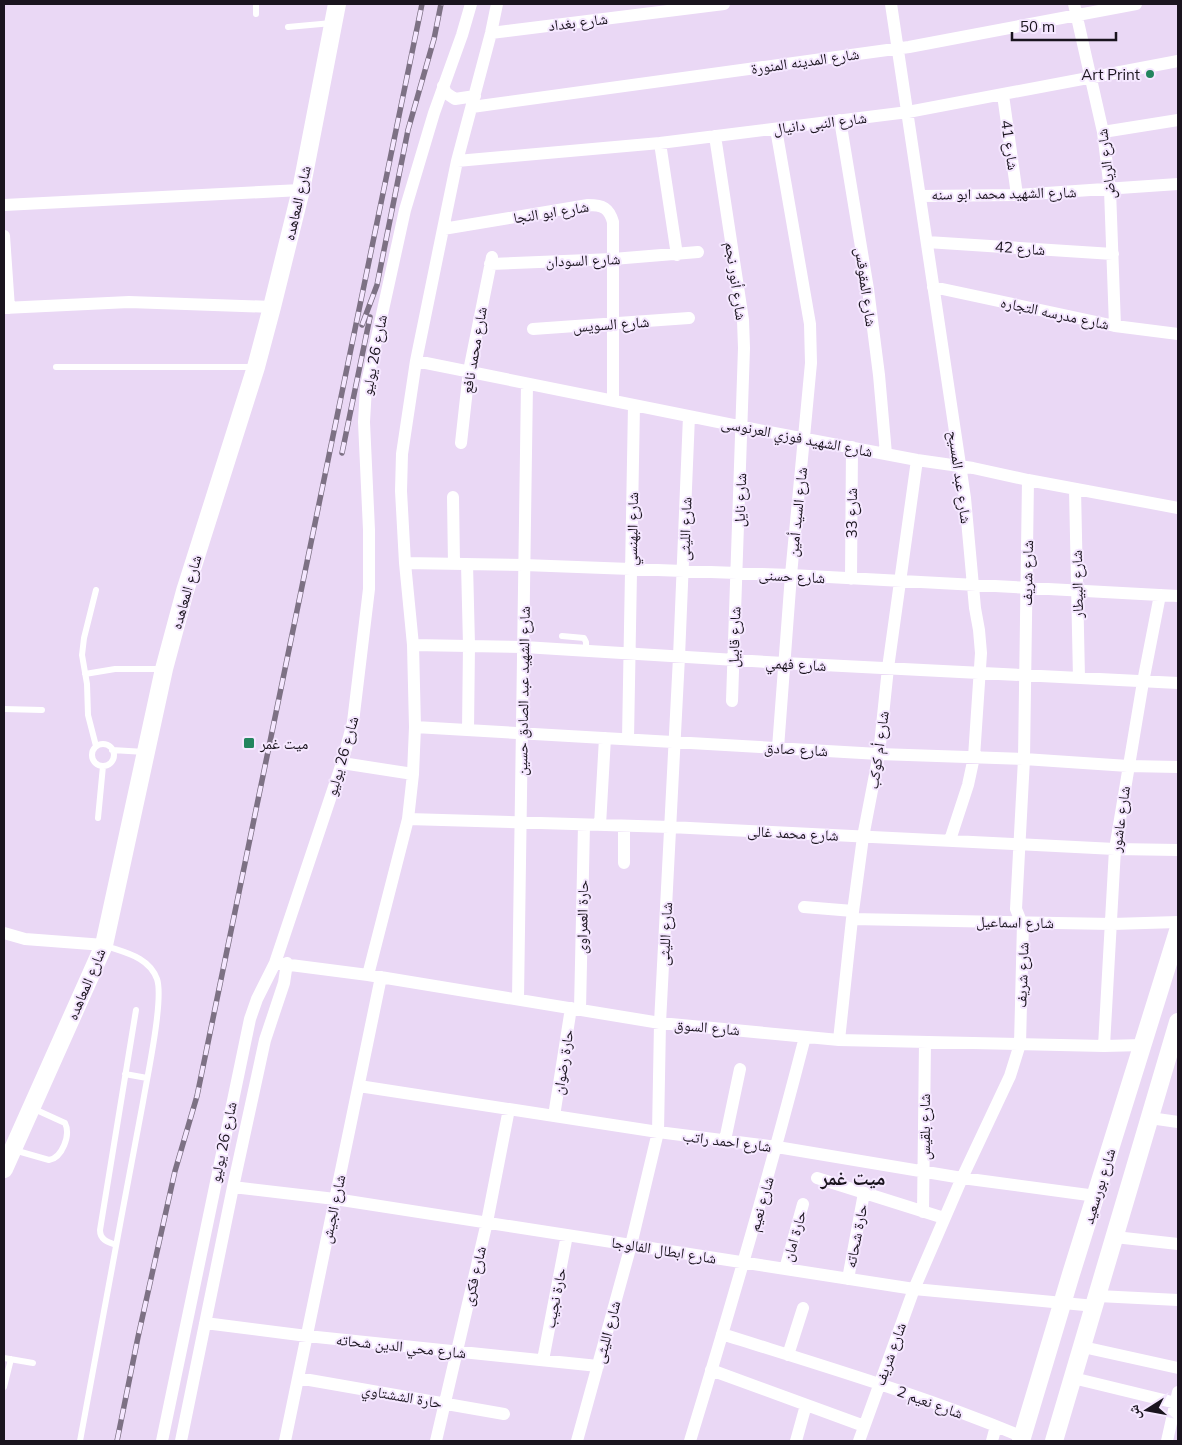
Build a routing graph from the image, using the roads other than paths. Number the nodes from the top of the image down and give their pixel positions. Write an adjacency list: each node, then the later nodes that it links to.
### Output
1 (256, 4): 9 (lane)
2 (337, 4): 10 (main road, شارع المعاهده)
3 (470, 4): 16 (street, شارع 26 يوليو)
4 (497, 4): 12 (street)
5 (724, 4): 12 (street, شارع بغداد)
6 (891, 4): 13 (street, شارع عبد المسيح)
7 (1136, 4): 8 (street, شارع المدينه المنورة)
8 (1076, 9): 13 (street, شارع المدينه المنورة); 15 (street, شارع الرياض)
9 (256, 14)
10 (333, 23): 11 (lane); 28 (main road, شارع المعاهده)
11 (288, 26)
12 (492, 32): 18 (street)
13 (898, 48): 18 (street, شارع المدينه المنورة); 19 (street, شارع عبد المسيح)
14 (1178, 61): 15 (street, شارع النبى دانيال)
15 (1091, 78): 17 (street, شارع النبى دانيال); 23 (street, شارع الرياض)
16 (443, 86): 18 (street, شارع المدينه المنورة); 116 (street, شارع 26 يوليو)
17 (1003, 95): 19 (street, شارع النبى دانيال); 31 (street, شارع 41)
18 (473, 101): 26 (street)
19 (908, 112): 20 (street, شارع النبى دانيال); 30 (street, شارع عبد المسيح)
20 (840, 120): 22 (street, شارع النبى دانيال); 61 (street, شارع المقوقس)
21 (1178, 120): 23 (street)
22 (776, 129): 24 (street, شارع النبى دانيال); 58 (street, شارع السيد أمين)
23 (1103, 132): 29 (street, شارع الرياض)
24 (715, 136): 25 (street, شارع النبى دانيال); 57 (street, شارع أنور نجم)
25 (660, 143): 26 (street, شارع النبى دانيال); 38 (street)
26 (458, 161): 33 (street)
27 (1178, 184): 29 (street, شارع الشهيد محمد ابو سنه)
28 (301, 190): 32 (street); 42 (main road, شارع المعاهده)
29 (1110, 190): 31 (street, شارع الشهيد محمد ابو سنه); 37 (street, شارع الرياض)
30 (920, 196): 31 (street, شارع الشهيد محمد ابو سنه); 35 (street, شارع عبد المسيح)
31 (1017, 196)
32 (4, 204)
33 (443, 229): 39 (street, شارع ابو النجا); 49 (street)
34 (4, 236): 43 (street)
35 (927, 242): 37 (street, شارع 42); 41 (street, شارع عبد المسيح)
36 (698, 252): 38 (street, شارع السودان)
37 (1113, 254): 46 (street, شارع الرياض)
38 (677, 255): 39 (street, شارع السودان)
39 (614, 259): 40 (street, شارع السودان); 45 (street)
40 (491, 260): 52 (street, شارع محمد نافع)
41 (933, 287): 46 (street, شارع مدرسه التجاره); 63 (street, شارع عبد المسيح)
42 (272, 306): 43 (street); 50 (main road, شارع المعاهده)
43 (6, 308)
44 (689, 318): 45 (street, شارع السويس)
45 (613, 324): 47 (street, شارع السويس); 54 (street)
46 (1115, 326): 48 (street, شارع مدرسه التجاره)
47 (532, 329)
48 (1178, 334)
49 (416, 361): 52 (street, شارع الشهيد فوزي العرنوسى); 68 (street)
50 (256, 366): 51 (lane); 93 (main road, شارع المعاهده)
51 (56, 367)
52 (469, 371): 53 (street, شارع الشهيد فوزي العرنوسى); 59 (street, شارع محمد نافع)
53 (528, 384): 54 (street, شارع الشهيد فوزي العرنوسى); 70 (street, شارع الشهيد عبد الصادق حسين)
54 (613, 400): 55 (street, شارع الشهيد فوزي العرنوسى)
55 (634, 405): 56 (street, شارع الشهيد فوزي العرنوسى); 71 (street, شارع البهنسي)
56 (689, 416): 57 (street, شارع الشهيد فوزي العرنوسى); 72 (street, شارع الليثى)
57 (742, 427): 58 (street, شارع الشهيد فوزي العرنوسى); 73 (street, شارع نايل)
58 (804, 438): 60 (street, شارع الشهيد فوزي العرنوسى); 74 (street, شارع السيد أمين)
59 (461, 443)
60 (852, 448): 61 (street, شارع الشهيد فوزي العرنوسى); 75 (street, شارع 33)
61 (886, 454): 62 (street, شارع الشهيد فوزي العرنوسى)
62 (917, 460): 63 (street, شارع الشهيد فوزي العرنوسى); 76 (street, شارع أم كوكب)
63 (960, 466): 64 (street, شارع الشهيد فوزي العرنوسى); 77 (street, شارع عبد المسيح)
64 (1028, 480): 65 (street, شارع الشهيد فوزي العرنوسى); 78 (street, شارع شريف)
65 (1075, 489): 67 (street, شارع الشهيد فوزي العرنوسى); 80 (street, شارع البيطار)
66 (453, 497): 69 (street)
67 (1178, 508)
68 (405, 563): 69 (street, شارع حسنى); 84 (street)
69 (460, 564): 70 (street, شارع حسنى); 85 (street)
70 (524, 565): 71 (street, شارع حسنى); 86 (street, شارع الشهيد عبد الصادق حسين)
71 (632, 570): 72 (street, شارع حسنى); 88 (street, شارع البهنسي)
72 (683, 572): 73 (street, شارع حسنى); 89 (street, شارع الليثى)
73 (737, 574): 74 (street, شارع حسنى); 90 (street, شارع قابيل)
74 (790, 575): 75 (street, شارع حسنى); 91 (street, شارع السيد أمين)
75 (851, 579): 76 (street, شارع حسنى)
76 (901, 582): 77 (street, شارع حسنى); 92 (street, شارع أم كوكب)
77 (973, 585): 78 (street, شارع حسنى); 94 (street, شارع عبد المسيح)
78 (1027, 588): 80 (street, شارع حسنى); 96 (street, شارع شريف)
79 (96, 590): 95 (lane)
80 (1077, 591): 81 (street, شارع حسنى); 97 (street, شارع البيطار)
81 (1160, 596): 82 (street, شارع حسنى); 98 (street, شارع عاشور)
82 (1178, 596)
83 (562, 636): 87 (lane)
84 (413, 645): 85 (street, شارع فهمي); 103 (street)
85 (469, 645): 86 (street, شارع فهمي); 104 (street)
86 (524, 647): 87 (street, شارع فهمي); 105 (street, شارع الشهيد عبد الصادق حسين)
87 (586, 651): 88 (street, شارع فهمي)
88 (631, 654): 89 (street, شارع فهمي); 107 (street, شارع البهنسي)
89 (679, 657): 90 (street, شارع فهمي); 108 (street, شارع الليثى)
90 (733, 660): 91 (street, شارع فهمي); 100 (street, شارع قابيل)
91 (784, 663): 92 (street, شارع فهمي); 110 (street, شارع السيد أمين)
92 (888, 668): 94 (street, شارع فهمي); 113 (street, شارع أم كوكب)
93 (164, 669): 95 (lane); 112 (main road, شارع المعاهده)
94 (980, 672): 96 (street, شارع فهمي); 114 (street, شارع عبد المسيح)
95 (85, 674): 109 (lane)
96 (1026, 675): 97 (street, شارع فهمي); 115 (street, شارع شريف)
97 (1078, 678): 98 (street, شارع فهمي)
98 (1143, 682): 99 (street, شارع فهمي); 118 (street, شارع عاشور)
99 (1178, 683)
100 (732, 701)
101 (4, 709): 102 (lane)
102 (42, 710)
103 (414, 727): 104 (street, شارع صادق); 120 (street)
104 (468, 730): 105 (street, شارع صادق)
105 (523, 733): 106 (street, شارع صادق); 123 (street, شارع الشهيد عبد الصادق حسين)
106 (605, 738): 107 (street, شارع صادق); 125 (street)
107 (628, 739): 108 (street, شارع صادق)
108 (674, 742): 110 (street, شارع صادق); 127 (street, شارع الليثى)
109 (96, 746): 111 (lane); 117 (lane)
110 (778, 748): 113 (street, شارع صادق)
111 (112, 750): 112 (lane); 117 (lane)
112 (147, 752): 141 (main road, شارع المعاهده)
113 (879, 754): 114 (street, شارع صادق); 128 (street, شارع أم كوكب)
114 (974, 757): 115 (street, شارع صادق); 129 (street, شارع عبد المسيح)
115 (1024, 759): 118 (street, شارع صادق); 130 (street, شارع شريف)
116 (342, 763): 120 (street); 142 (street, شارع 26 يوليو)
117 (103, 766): 121 (lane)
118 (1128, 766): 119 (street, شارع صادق); 131 (street, شارع عاشور)
119 (1178, 766)
120 (413, 774): 122 (street)
121 (98, 818)
122 (408, 819): 123 (street, شارع محمد غالى); 143 (street)
123 (521, 823): 124 (street, شارع محمد غالى); 145 (street, شارع الشهيد عبد الصادق حسين)
124 (584, 825): 125 (street, شارع محمد غالى); 146 (street, حارة العمراوى)
125 (600, 825): 126 (street, شارع محمد غالى)
126 (624, 826): 127 (street, شارع محمد غالى); 133 (street)
127 (670, 827): 128 (street, شارع محمد غالى); 148 (street, شارع الليثى)
128 (864, 837): 129 (street, شارع محمد غالى); 135 (street, شارع أم كوكب)
129 (950, 840): 130 (street, شارع محمد غالى)
130 (1019, 843): 131 (street, شارع محمد غالى); 137 (street, شارع شريف)
131 (1115, 849): 132 (street, شارع محمد غالى); 138 (street, شارع عاشور)
132 (1178, 850)
133 (624, 863)
134 (804, 907): 135 (street, شارع اسماعيل)
135 (852, 915): 137 (street, شارع اسماعيل); 151 (street, شارع أم كوكب)
136 (1178, 922): 138 (street, شارع اسماعيل)
137 (1023, 923): 138 (street, شارع اسماعيل); 153 (street, شارع شريف)
138 (1112, 924): 155 (street, شارع عاشور)
139 (1178, 930): 154 (main road, شارع بورسعيد)
140 (4, 933): 141 (street)
141 (104, 945): 158 (lane); 160 (main road, شارع المعاهده)
142 (281, 963): 143 (street, شارع السوق); 173 (street, شارع 26 يوليو); 220 (street, شارع 26 يوليو)
143 (368, 974): 144 (street, شارع السوق)
144 (381, 977): 145 (street, شارع السوق); 159 (street, شارع الجيش)
145 (518, 999): 146 (street, شارع السوق)
146 (576, 1009): 148 (street, شارع السوق); 162 (street, حارة رضوان)
147 (136, 1010): 157 (lane)
148 (660, 1023): 150 (street, شارع السوق); 165 (street, شارع الليثى)
149 (1178, 1026): 163 (main road, شارع بورسعيد)
150 (805, 1037): 151 (street, شارع السوق); 167 (street, شارع نعيم)
151 (839, 1040): 152 (street, شارع السوق)
152 (925, 1042): 153 (street, شارع السوق); 170 (street, شارع بلقيس)
153 (1020, 1044): 155 (street, شارع السوق); 172 (street, شارع شريف)
154 (1143, 1045): 155 (street, شارع السوق); 175 (main road, شارع بورسعيد)
155 (1104, 1046)
156 (740, 1069): 166 (street)
157 (125, 1074): 158 (lane); 184 (lane)
158 (147, 1078): 184 (lane)
159 (359, 1086): 161 (street, شارع احمد راتب); 176 (street, شارع الجيش)
160 (32, 1108): 168 (main road, شارع المعاهده); 168 (lane)
161 (509, 1109): 162 (street, شارع احمد راتب); 180 (street, شارع فكرى)
162 (554, 1116): 165 (street, شارع احمد راتب)
163 (1150, 1118): 164 (street); 182 (main road, شارع بورسعيد)
164 (1178, 1122)
165 (658, 1132): 166 (street, شارع احمد راتب); 185 (street, شارع الليثى)
166 (726, 1140): 167 (street, شارع احمد راتب)
167 (777, 1147): 170 (street, شارع احمد راتب); 186 (street, شارع نعيم)
168 (13, 1150): 169 (main road, شارع المعاهده)
169 (4, 1169)
170 (924, 1172): 172 (street, شارع احمد راتب); 178 (street, شارع بلقيس)
171 (817, 1178): 174 (street)
172 (962, 1178): 175 (street, شارع احمد راتب); 179 (street, شارع شريف)
173 (233, 1187): 176 (street, شارع ابطال الفالوجا); 194 (street, شارع 26 يوليو)
174 (864, 1193): 178 (street); 188 (street, حارة شحاته)
175 (1096, 1196): 192 (main road, شارع بورسعيد)
176 (336, 1199): 180 (street, شارع ابطال الفالوجا); 196 (street, شارع الجيش)
177 (803, 1204): 187 (street, حارة امان)
178 (923, 1212): 179 (street)
179 (944, 1218): 189 (street, شارع شريف)
180 (487, 1222): 181 (street, شارع ابطال الفالوجا); 198 (street, شارع فكرى)
181 (567, 1235): 185 (street, شارع ابطال الفالوجا); 202 (street, حارة نجيب)
182 (1115, 1237): 183 (street); 191 (main road, شارع بورسعيد)
183 (1178, 1244)
184 (116, 1245): 219 (lane)
185 (631, 1245): 186 (street, شارع ابطال الفالوجا); 204 (street, شارع الليثى)
186 (744, 1263): 187 (street, شارع ابطال الفالوجا); 195 (street, شارع نعيم)
187 (785, 1269): 188 (street, شارع ابطال الفالوجا)
188 (848, 1279): 189 (street, شارع ابطال الفالوجا)
189 (914, 1289): 192 (street, شارع ابطال الفالوجا); 209 (street, شارع شريف)
190 (1178, 1300): 191 (street, شارع ابطال الفالوجا)
191 (1096, 1301): 192 (street, شارع ابطال الفالوجا); 197 (main road, شارع بورسعيد)
192 (1062, 1304): 217 (main road, شارع بورسعيد)
193 (803, 1308): 199 (street)
194 (205, 1323): 196 (street, شارع محي الدين شحاته); 221 (street, شارع 26 يوليو)
195 (722, 1334): 199 (street, شارع نعيم 2); 206 (street, شارع نعيم)
196 (307, 1336): 198 (street, شارع محي الدين شحاته); 207 (street, شارع الجيش)
197 (1083, 1346): 205 (street); 208 (main road, شارع بورسعيد)
198 (457, 1352): 202 (street, شارع محي الدين شحاته); 212 (street, شارع فكرى)
199 (788, 1355): 209 (street, شارع نعيم 2)
200 (4, 1358): 201 (lane)
201 (11, 1359): 203 (lane); 210 (lane)
202 (543, 1360): 204 (street, شارع محي الدين شحاته)
203 (33, 1363)
204 (598, 1366): 224 (street, شارع الليثى)
205 (1178, 1368)
206 (711, 1370): 213 (street); 225 (street, شارع نعيم)
207 (298, 1378): 212 (street, حارة الششتاوي); 222 (street, شارع الجيش)
208 (1073, 1378): 211 (street); 229 (main road, شارع بورسعيد)
209 (879, 1384): 215 (street, شارع شريف); 216 (street, شارع نعيم 2)
210 (4, 1387)
211 (1177, 1397): 218 (street)
212 (445, 1403): 214 (street, حارة الششتاوي); 223 (street, شارع فكرى)
213 (806, 1404): 215 (street); 226 (street)
214 (504, 1414)
215 (864, 1426): 227 (street, شارع شريف)
216 (996, 1426): 217 (street, شارع نعيم 2); 228 (street)
217 (1022, 1439)
218 (1171, 1440)
219 (80, 1441)
220 (162, 1441)
221 (181, 1441)
222 (285, 1441)
223 (436, 1441)
224 (577, 1441)
225 (690, 1441)
226 (796, 1441)
227 (859, 1441)
228 (992, 1441)
229 (1054, 1441)

